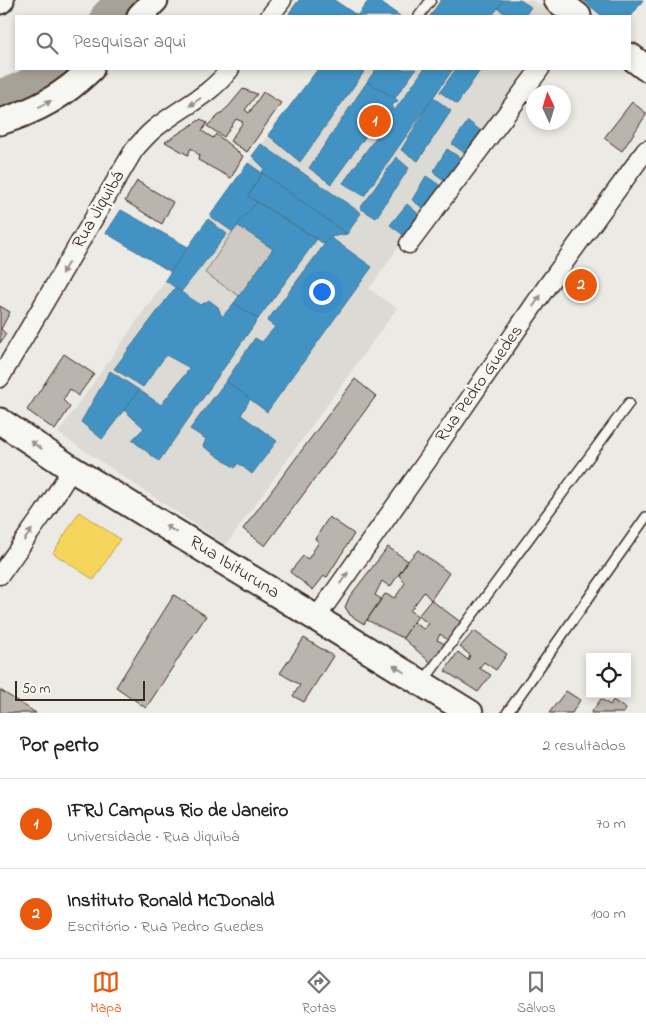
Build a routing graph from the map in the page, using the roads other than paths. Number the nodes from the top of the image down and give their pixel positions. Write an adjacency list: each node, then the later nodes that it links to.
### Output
1 (156, 0): 5 (street)
2 (282, 0): 6 (street)
3 (431, 0): 7 (lane)
4 (557, 0): 8 (street)
5 (141, 15)
6 (271, 15)
7 (420, 15)
8 (577, 15)
9 (631, 57): 10 (street)
10 (646, 68)
11 (90, 70): 14 (street, one-way to 11)
12 (229, 70): 17 (street, Rua Jiquibá, one-way to 17)
13 (539, 70): 16 (street)
14 (0, 122)
15 (646, 150): 23 (street, Rua Pedro Guedes, one-way to 15)
16 (409, 244)
17 (0, 378)
18 (629, 403): 24 (lane)
19 (0, 421): 20 (street, Rua Ibituruna, one-way to 19)
20 (72, 469): 22 (street, one-way to 20); 23 (street, Rua Ibituruna, one-way to 20)
21 (646, 517): 26 (lane)
22 (0, 575)
23 (316, 618): 24 (street, Rua Ibituruna, one-way to 23)
24 (422, 683): 25 (street, Rua Ibituruna)
25 (470, 713)
26 (507, 713)

